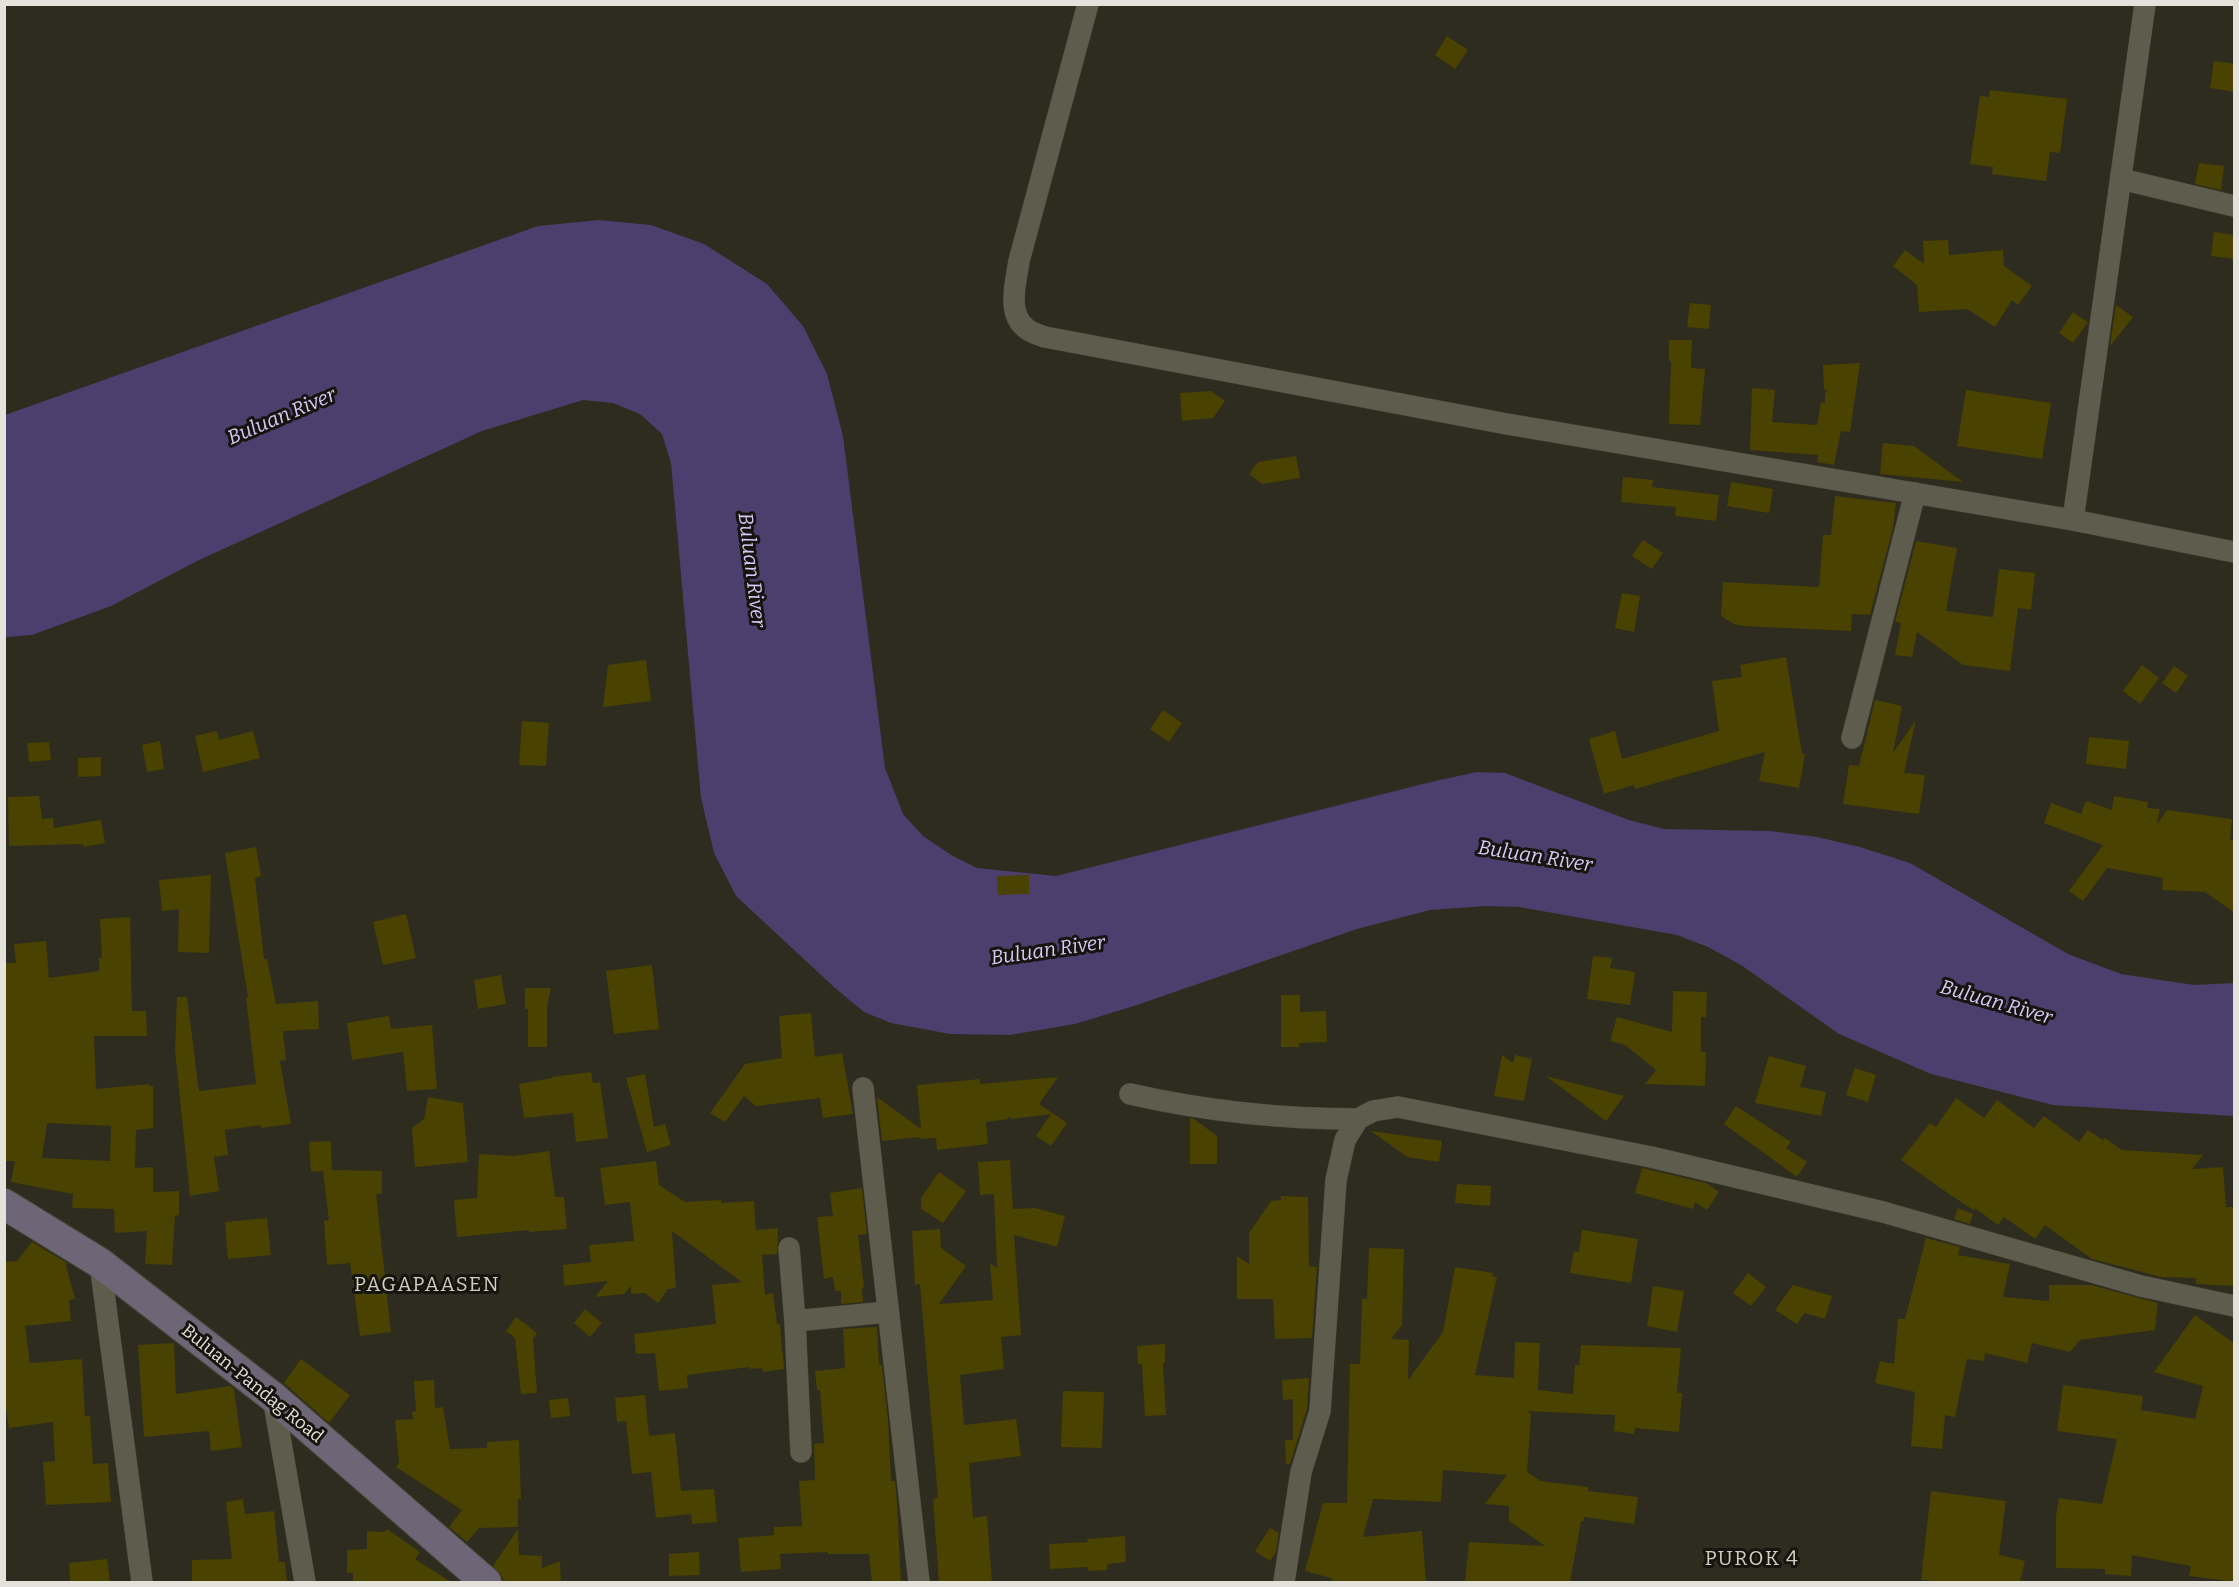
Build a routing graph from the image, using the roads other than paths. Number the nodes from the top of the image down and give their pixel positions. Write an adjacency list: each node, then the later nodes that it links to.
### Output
1 (1088, 4): 5 (street)
2 (2145, 4): 3 (street)
3 (2121, 179): 4 (street); 6 (street)
4 (2235, 206)
5 (1915, 494): 6 (street); 8 (street)
6 (2073, 520): 7 (street)
7 (2235, 552)
8 (1852, 738)
9 (863, 1088): 16 (street)
10 (1130, 1094): 11 (street)
11 (1358, 1119): 15 (street); 24 (street)
12 (4, 1204): 14 (main road, Buluan-Pandag Road)
13 (789, 1248): 17 (street)
14 (100, 1263): 18 (main road, Buluan-Pandag Road); 21 (street)
15 (2235, 1306)
16 (887, 1312): 17 (street); 23 (street)
17 (795, 1321): 19 (street)
18 (273, 1397): 20 (main road, Buluan-Pandag Road); 22 (street)
19 (801, 1452)
20 (479, 1579)
21 (142, 1582)
22 (305, 1582)
23 (919, 1582)
24 (1284, 1582)

